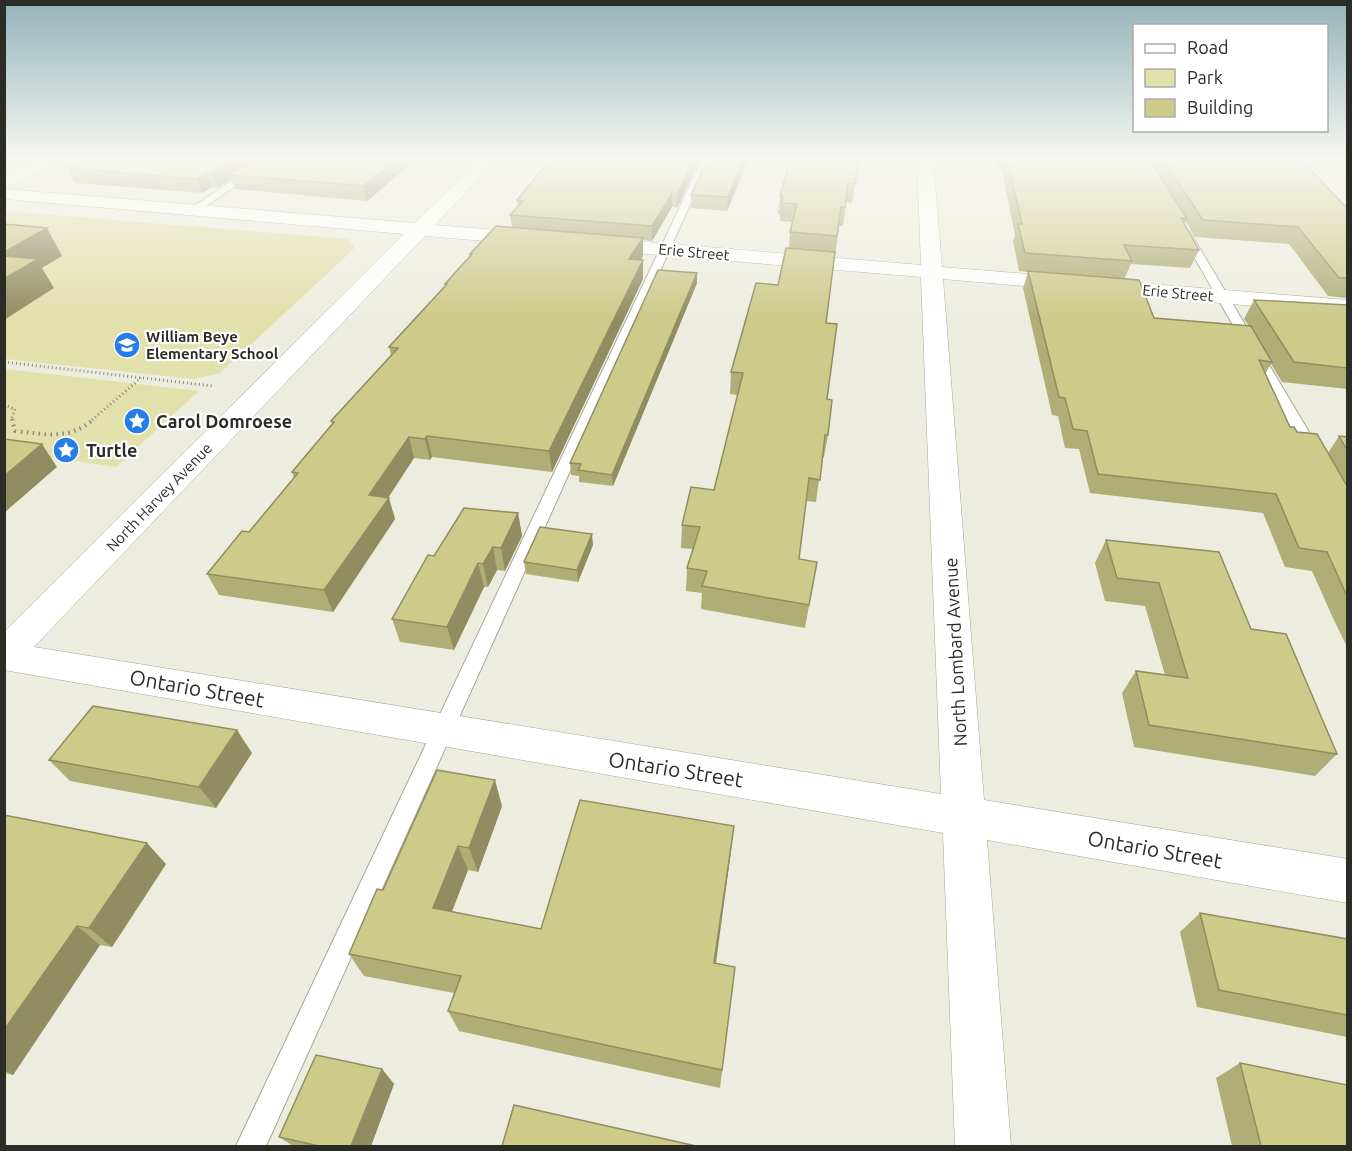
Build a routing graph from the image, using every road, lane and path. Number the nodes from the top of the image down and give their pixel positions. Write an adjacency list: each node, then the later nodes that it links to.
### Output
1 (213, 212): 6 (street)
2 (437, 212): 6 (street, North Harvey Avenue)
3 (682, 212): 9 (lane)
4 (929, 212): 10 (street, North Lombard Avenue)
5 (1176, 218): 11 (lane)
6 (420, 229): 7 (street); 18 (street, North Harvey Avenue)
7 (549, 240)
8 (584, 243): 9 (street, Erie Street)
9 (664, 250): 10 (street, Erie Street); 19 (lane)
10 (933, 272): 11 (street, Erie Street); 20 (street, North Lombard Avenue)
11 (1222, 296): 12 (street, Erie Street); 17 (lane)
12 (1347, 307)
13 (4, 362): 14 (path)
14 (141, 378): 15 (path); 16 (path)
15 (213, 386)
16 (4, 405)
17 (1318, 461)
18 (4, 656): 19 (street, Ontario Street)
19 (442, 729): 20 (street, Ontario Street); 22 (lane)
20 (964, 817): 21 (street, Ontario Street); 23 (street, North Lombard Avenue)
21 (1347, 881)
22 (251, 1146)
23 (982, 1146)

